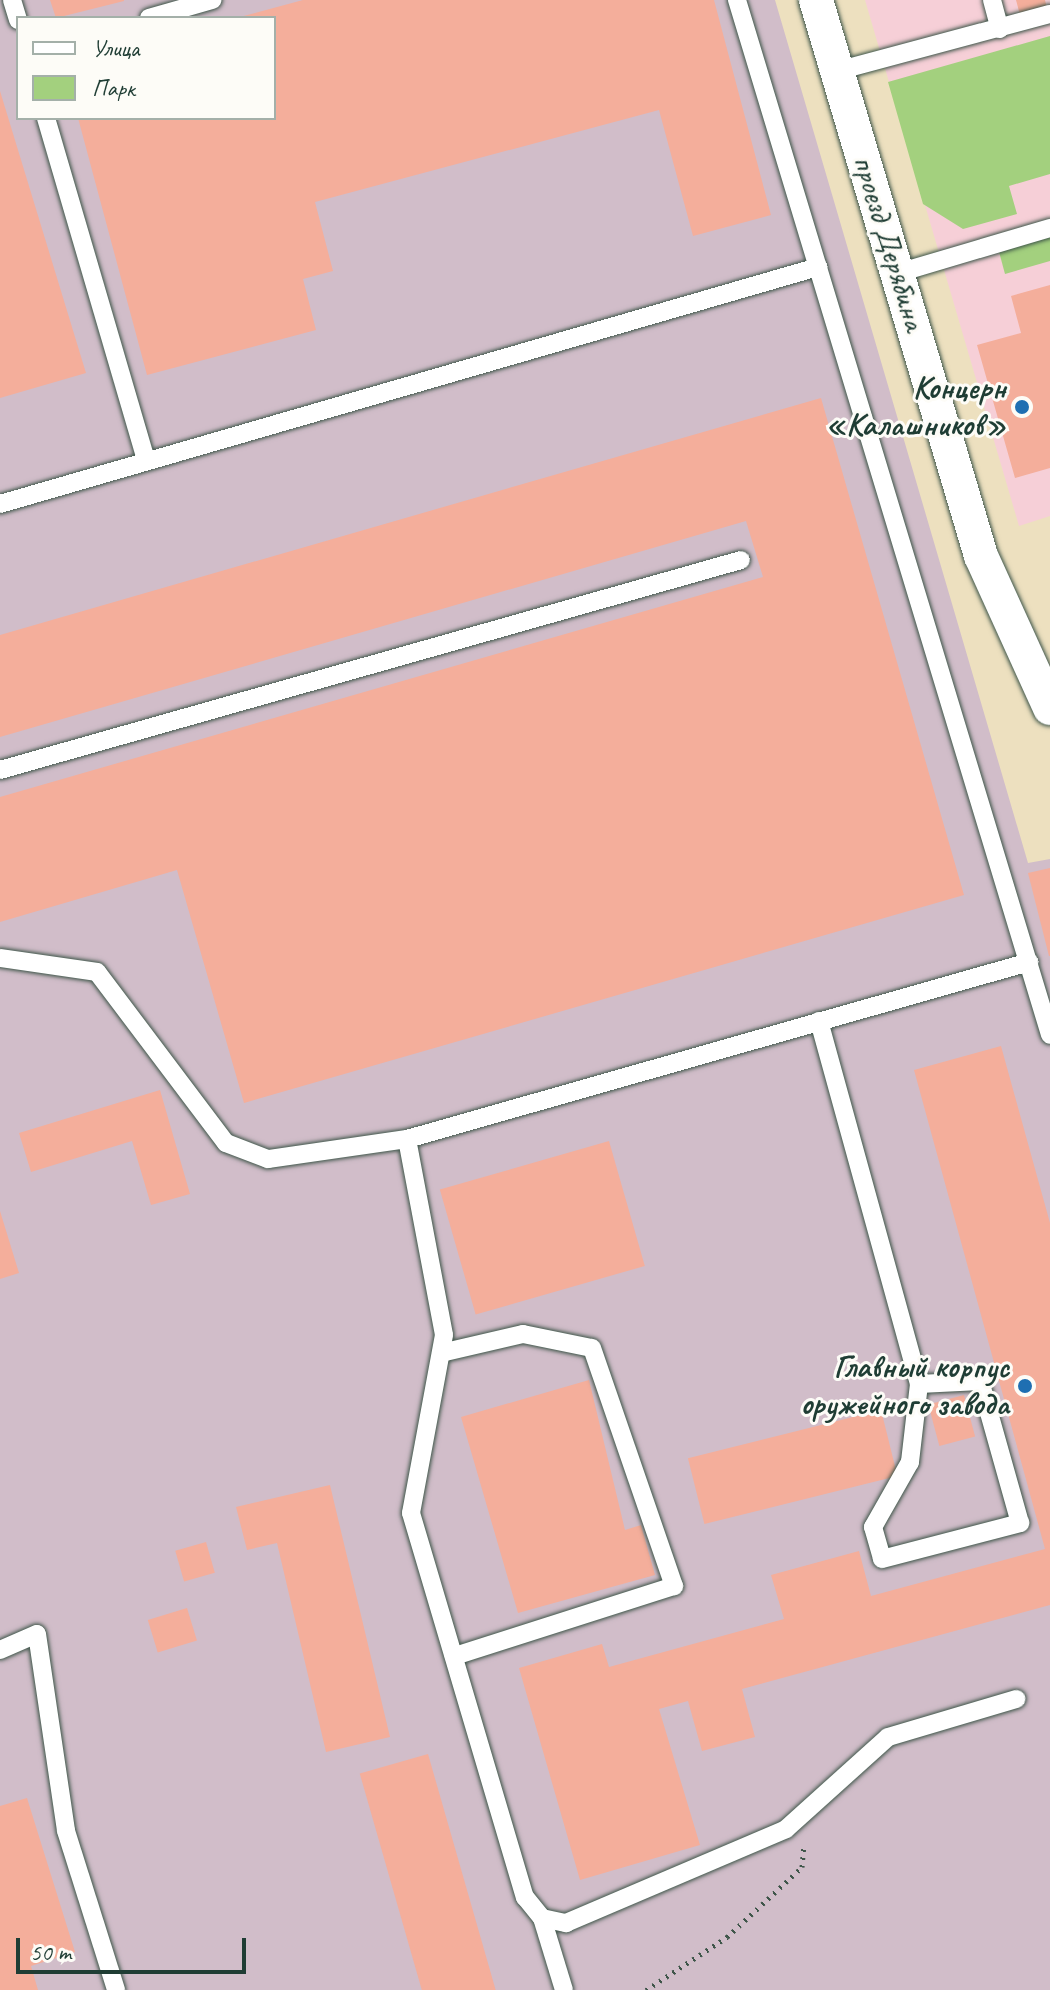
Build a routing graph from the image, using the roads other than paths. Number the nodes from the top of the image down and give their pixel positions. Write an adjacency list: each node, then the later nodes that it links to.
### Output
1 (212, 0): 6 (lane)
2 (737, 0): 11 (lane)
3 (816, 0): 8 (street, проезд Дерябина)
4 (992, 0): 7 (lane)
5 (1050, 14): 7 (lane)
6 (156, 16)
7 (1000, 29): 8 (lane)
8 (837, 71): 12 (street, проезд Дерябина)
9 (47, 120): 13 (lane)
10 (1050, 228): 12 (lane)
11 (818, 267): 13 (lane); 19 (lane)
12 (898, 273): 16 (street, проезд Дерябина)
13 (146, 461): 14 (lane)
14 (0, 504)
15 (741, 560): 17 (lane)
16 (1050, 708)
17 (0, 770)
18 (0, 958): 22 (lane)
19 (1029, 962): 20 (lane); 21 (lane)
20 (819, 1021): 22 (lane); 24 (lane)
21 (1050, 1035)
22 (407, 1139): 23 (lane)
23 (441, 1353): 26 (lane); 26 (lane)
24 (919, 1384): 24 (lane)
25 (0, 1650): 29 (lane)
26 (454, 1656): 28 (lane)
27 (1016, 1699): 28 (lane)
28 (542, 1918): 30 (lane)
29 (116, 1990)
30 (564, 1990)

